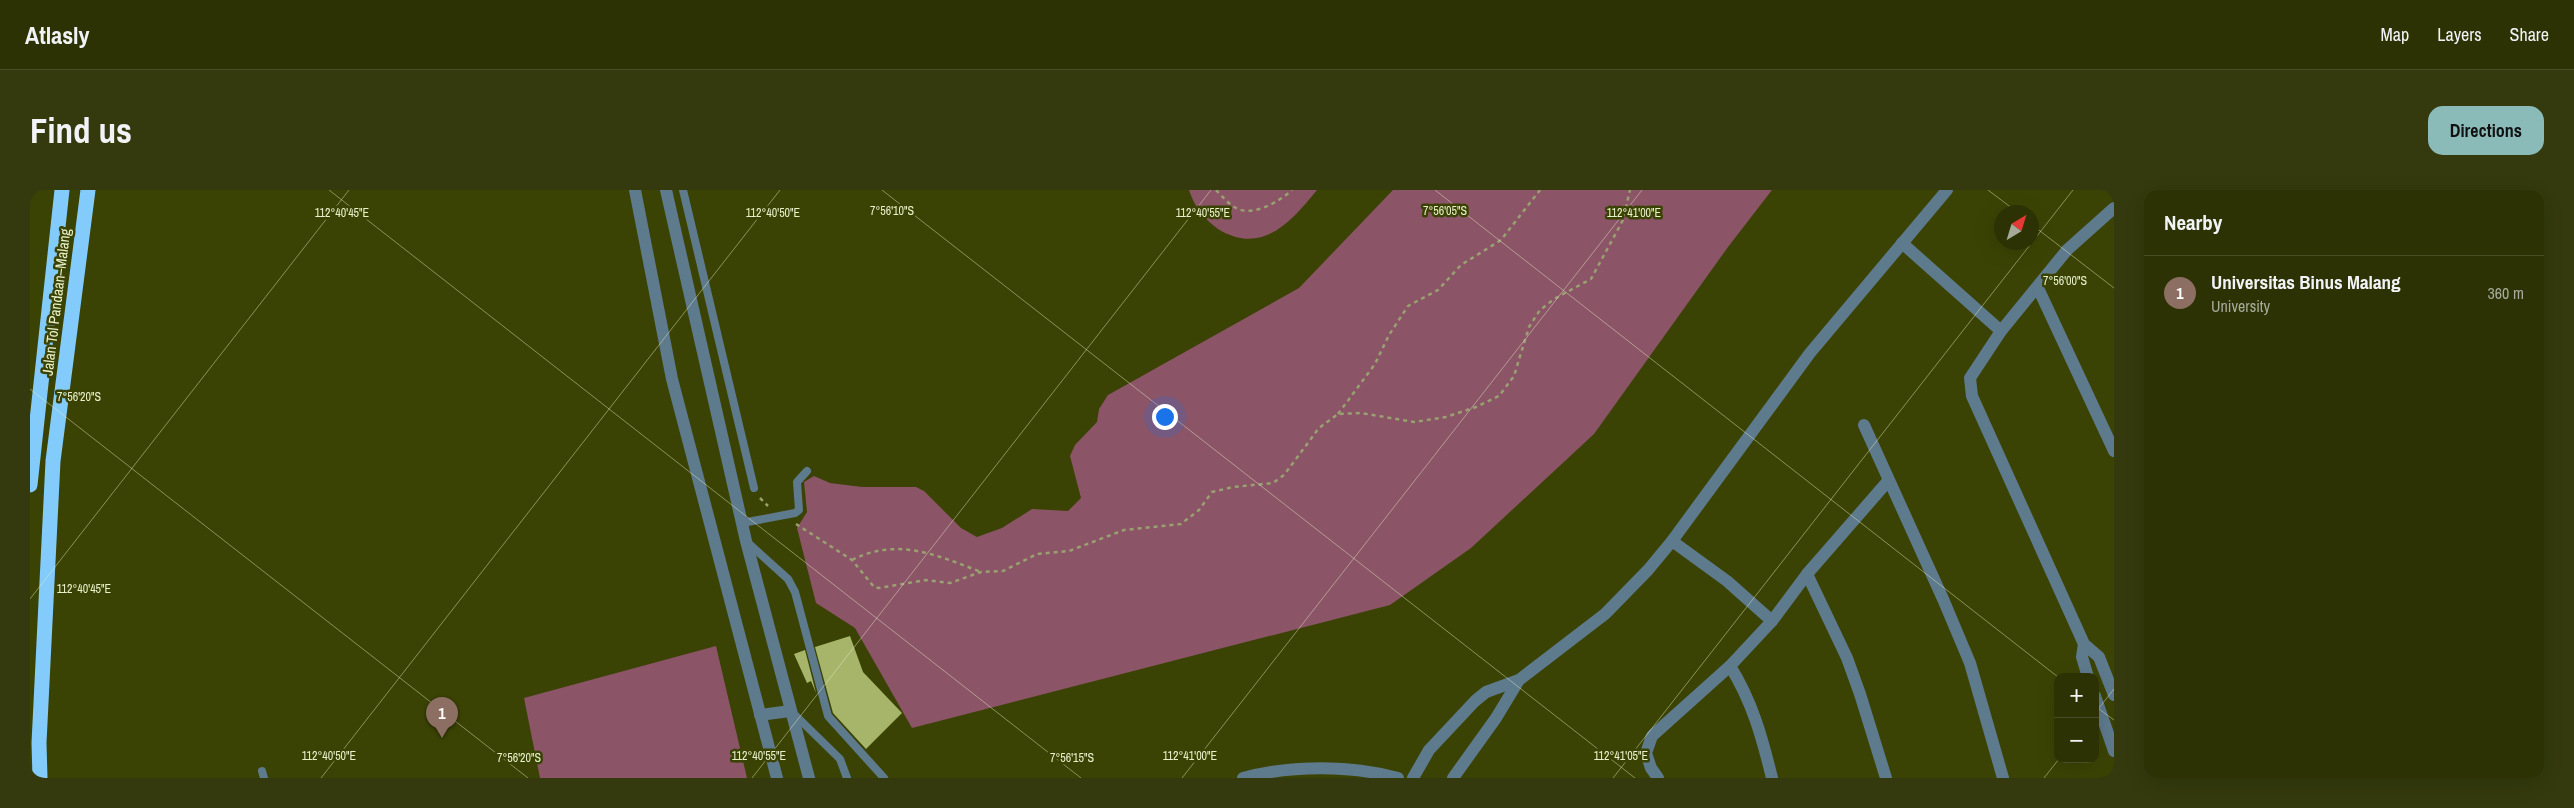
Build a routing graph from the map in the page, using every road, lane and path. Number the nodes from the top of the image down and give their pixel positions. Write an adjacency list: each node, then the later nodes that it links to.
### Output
1 (62, 190): 20 (highway, Jalan Tol Pandaan–Malang)
2 (88, 190): 39 (highway, Jalan Tol Pandaan–Malang)
3 (635, 190): 37 (street)
4 (666, 190): 23 (street)
5 (683, 190): 21 (lane)
6 (1216, 190): 7 (path)
7 (1292, 190)
8 (1540, 190): 15 (path)
9 (1630, 190): 15 (path)
10 (1947, 190): 12 (street)
11 (2114, 208): 13 (street)
12 (1902, 243): 14 (street); 25 (street)
13 (2038, 288): 14 (street); 17 (street)
14 (2001, 331): 30 (street)
15 (1338, 414): 27 (path)
16 (1864, 426): 19 (street)
17 (2114, 451)
18 (807, 471): 22 (lane)
19 (1888, 481): 28 (street); 51 (street)
20 (30, 485)
21 (754, 488): 22 (path)
22 (783, 516): 23 (lane); 26 (path)
23 (742, 523): 24 (street)
24 (746, 541): 36 (street); 43 (lane)
25 (1672, 541): 29 (street); 33 (street)
26 (852, 560): 27 (path); 27 (path)
27 (981, 572)
28 (1807, 574): 29 (street); 50 (street)
29 (1772, 621): 31 (street)
30 (2084, 644): 32 (street); 34 (street)
31 (1730, 666): 48 (street); 49 (street)
32 (2087, 673)
33 (1520, 680): 46 (street); 47 (street)
34 (2114, 695)
35 (2099, 708): 38 (street)
36 (790, 711): 37 (street); 41 (street); 42 (lane)
37 (760, 716): 40 (street)
38 (2114, 751)
39 (40, 778)
40 (777, 778)
41 (809, 778)
42 (847, 778)
43 (884, 778)
44 (1243, 778): 45 (street)
45 (1398, 778)
46 (1413, 778)
47 (1453, 778)
48 (1658, 778)
49 (1772, 778)
50 (1886, 778)
51 (2003, 778)

